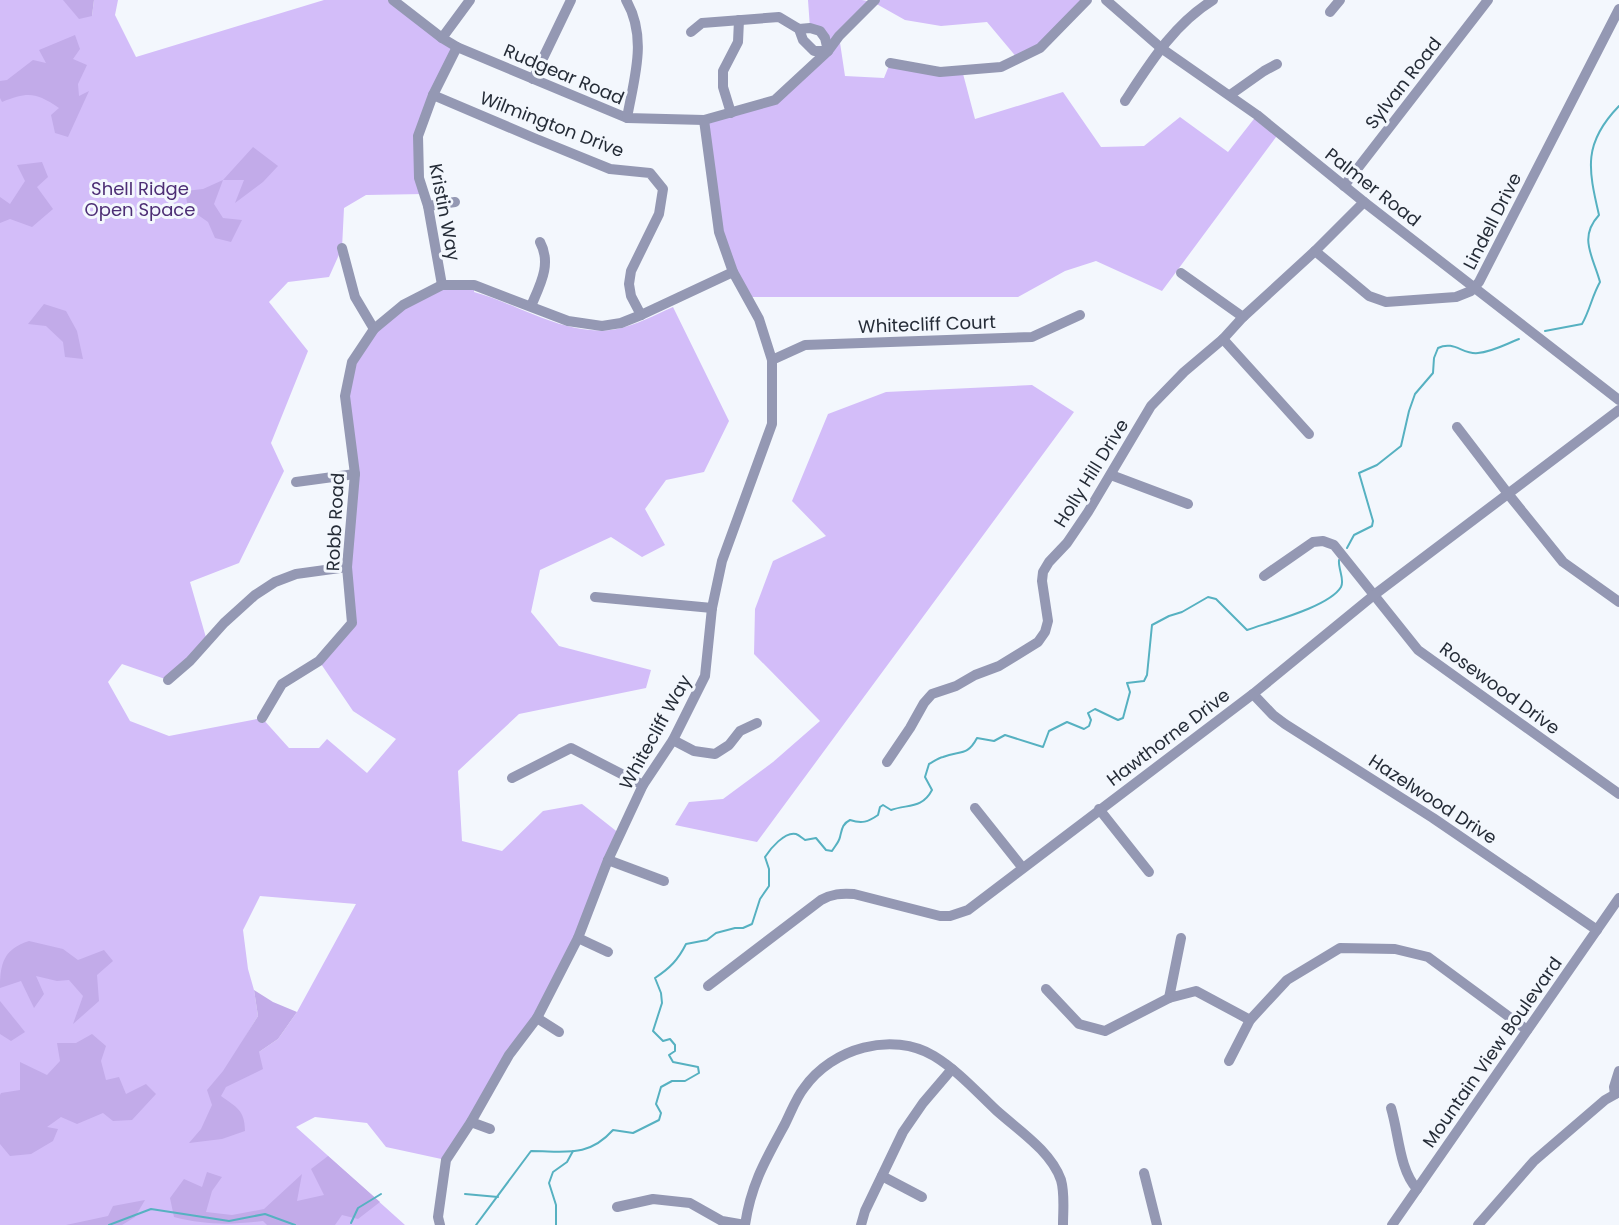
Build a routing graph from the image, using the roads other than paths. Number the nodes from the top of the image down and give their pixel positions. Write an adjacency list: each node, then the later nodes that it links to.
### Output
1 (393, 0): 16 (street, Rudgear Road)
2 (470, 0): 16 (street)
3 (571, 0): 22 (street)
4 (626, 0): 27 (street)
5 (875, 0): 19 (street, Rudgear Road)
6 (1087, 0): 20 (street)
7 (1106, 0): 18 (street, Palmer Road)
8 (1213, 0): 18 (street)
9 (1340, 0): 12 (street)
10 (1488, 0): 29 (street, Sylvan Road)
11 (1619, 9): 39 (street, Lindell Drive)
12 (1330, 12)
13 (739, 20): 14 (street); 15 (street); 26 (street)
14 (799, 29): 19 (street); 19 (street)
15 (691, 32)
16 (442, 38): 17 (street, Rudgear Road)
17 (457, 47): 22 (street, Rudgear Road); 23 (street, Kristin Way)
18 (1161, 48): 24 (street, Palmer Road); 25 (street)
19 (828, 51): 26 (street, Rudgear Road)
20 (890, 63)
21 (1277, 64): 24 (street)
22 (533, 79): 27 (street, Rudgear Road)
23 (433, 95): 32 (street, Kristin Way); 41 (street, Wilmington Drive)
24 (1230, 95): 29 (street, Palmer Road)
25 (1125, 101)
26 (731, 113): 28 (street, Rudgear Road)
27 (627, 118): 28 (street, Rudgear Road)
28 (704, 120): 36 (street, Whitecliff Way)
29 (1344, 186): 31 (street, Palmer Road)
30 (455, 202): 32 (street)
31 (1365, 202): 35 (street, Holly Hill Drive); 39 (street, Palmer Road)
32 (428, 206): 38 (street, Kristin Way)
33 (540, 242): 40 (street)
34 (342, 248): 44 (street)
35 (1316, 251): 39 (street, Lindell Drive); 43 (street, Holly Hill Drive)
36 (733, 272): 41 (street, Robb Road); 46 (street, Whitecliff Way)
37 (1181, 273): 43 (street)
38 (442, 285): 40 (street, Robb Road); 44 (street, Robb Road)
39 (1476, 287): 47 (street, Palmer Road)
40 (531, 306): 41 (street, Robb Road)
41 (641, 315)
42 (1080, 315): 46 (street, Whitecliff Court)
43 (1243, 316): 45 (street, Holly Hill Drive)
44 (374, 329): 51 (street, Robb Road)
45 (1223, 339): 50 (street); 52 (street, Holly Hill Drive)
46 (772, 360): 61 (street, Whitecliff Way)
47 (1619, 400)
48 (1619, 410): 54 (street, Hawthorne Drive)
49 (1457, 427): 54 (street)
50 (1309, 434)
51 (355, 474): 53 (street); 56 (street, Robb Road)
52 (1111, 475): 55 (street); 67 (street, Holly Hill Drive)
53 (296, 482)
54 (1509, 495): 58 (street, Hawthorne Drive); 60 (street)
55 (1188, 504)
56 (347, 567): 62 (street); 64 (street, Robb Road)
57 (1264, 576): 58 (street, Rosewood Drive)
58 (1374, 595): 63 (street, Hawthorne Drive); 70 (street, Rosewood Drive)
59 (595, 597): 61 (street)
60 (1619, 602)
61 (712, 608): 66 (street, Whitecliff Way)
62 (168, 680)
63 (1253, 694): 72 (street, Hawthorne Drive); 78 (street, Hazelwood Drive)
64 (262, 718)
65 (757, 723): 66 (street)
66 (673, 740): 69 (street, Whitecliff Way)
67 (887, 762)
68 (512, 778): 69 (street)
69 (643, 784): 73 (street, Whitecliff Way)
70 (1619, 794)
71 (975, 808): 74 (street)
72 (1099, 809): 74 (street, Hawthorne Drive); 75 (street)
73 (608, 860): 76 (street); 79 (street, Whitecliff Way)
74 (1022, 867): 82 (street, Hawthorne Drive)
75 (1149, 872)
76 (664, 881)
77 (1619, 898): 78 (street, Mountain View Boulevard)
78 (1597, 930): 87 (street, Mountain View Boulevard)
79 (578, 938): 81 (street); 85 (street, Whitecliff Way)
80 (1182, 938): 84 (street)
81 (608, 952)
82 (708, 986)
83 (1046, 989): 84 (street)
84 (1169, 998): 86 (street)
85 (537, 1018): 88 (street); 94 (street, Whitecliff Way)
86 (1250, 1020): 87 (street); 89 (street)
87 (1527, 1030): 98 (street, Mountain View Boulevard)
88 (558, 1032)
89 (1229, 1061)
90 (952, 1069): 97 (street); 102 (street); 104 (street)
91 (1619, 1071): 92 (street)
92 (1617, 1093): 107 (street)
93 (1391, 1108): 98 (street)
94 (471, 1122): 95 (street); 101 (street, Whitecliff Way)
95 (490, 1129)
96 (1144, 1173): 105 (street)
97 (882, 1176): 99 (street); 103 (street)
98 (1417, 1189): 106 (street, Mountain View Boulevard)
99 (922, 1197)
100 (617, 1207): 102 (street)
101 (440, 1225)
102 (746, 1225)
103 (861, 1225)
104 (1063, 1225)
105 (1157, 1225)
106 (1392, 1225)
107 (1478, 1225)

